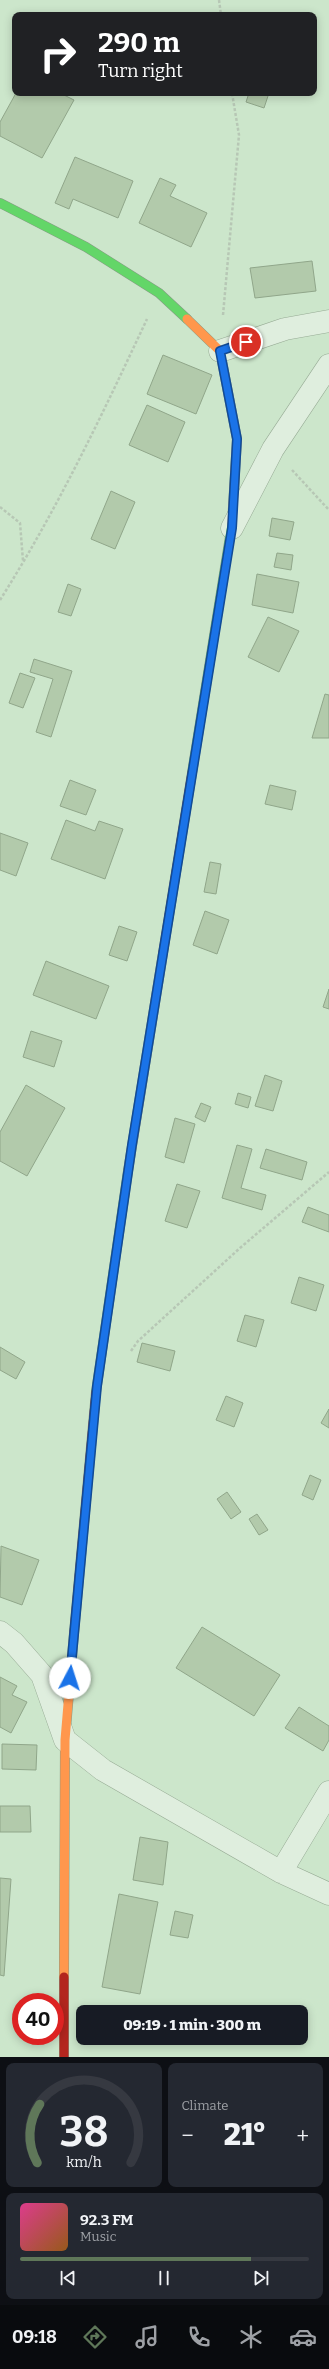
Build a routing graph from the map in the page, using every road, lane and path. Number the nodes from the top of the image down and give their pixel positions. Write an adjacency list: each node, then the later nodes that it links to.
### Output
1 (219, 0): 2 (path)
2 (221, 12)
3 (232, 96): 7 (path)
4 (0, 202): 5 (street)
5 (160, 293): 7 (street); 13 (path)
6 (329, 322): 7 (street)
7 (220, 351): 12 (street)
8 (329, 365): 9 (street)
9 (273, 449): 11 (path); 12 (street)
10 (0, 507): 13 (path)
11 (329, 510)
12 (232, 528): 18 (street)
13 (24, 563): 14 (path)
14 (0, 600)
15 (329, 1172): 16 (path)
16 (129, 1353)
17 (0, 1632): 18 (street)
18 (64, 1740): 20 (street); 22 (street)
19 (329, 1792): 20 (street)
20 (280, 1872): 21 (street)
21 (329, 1894)
22 (64, 2057)

